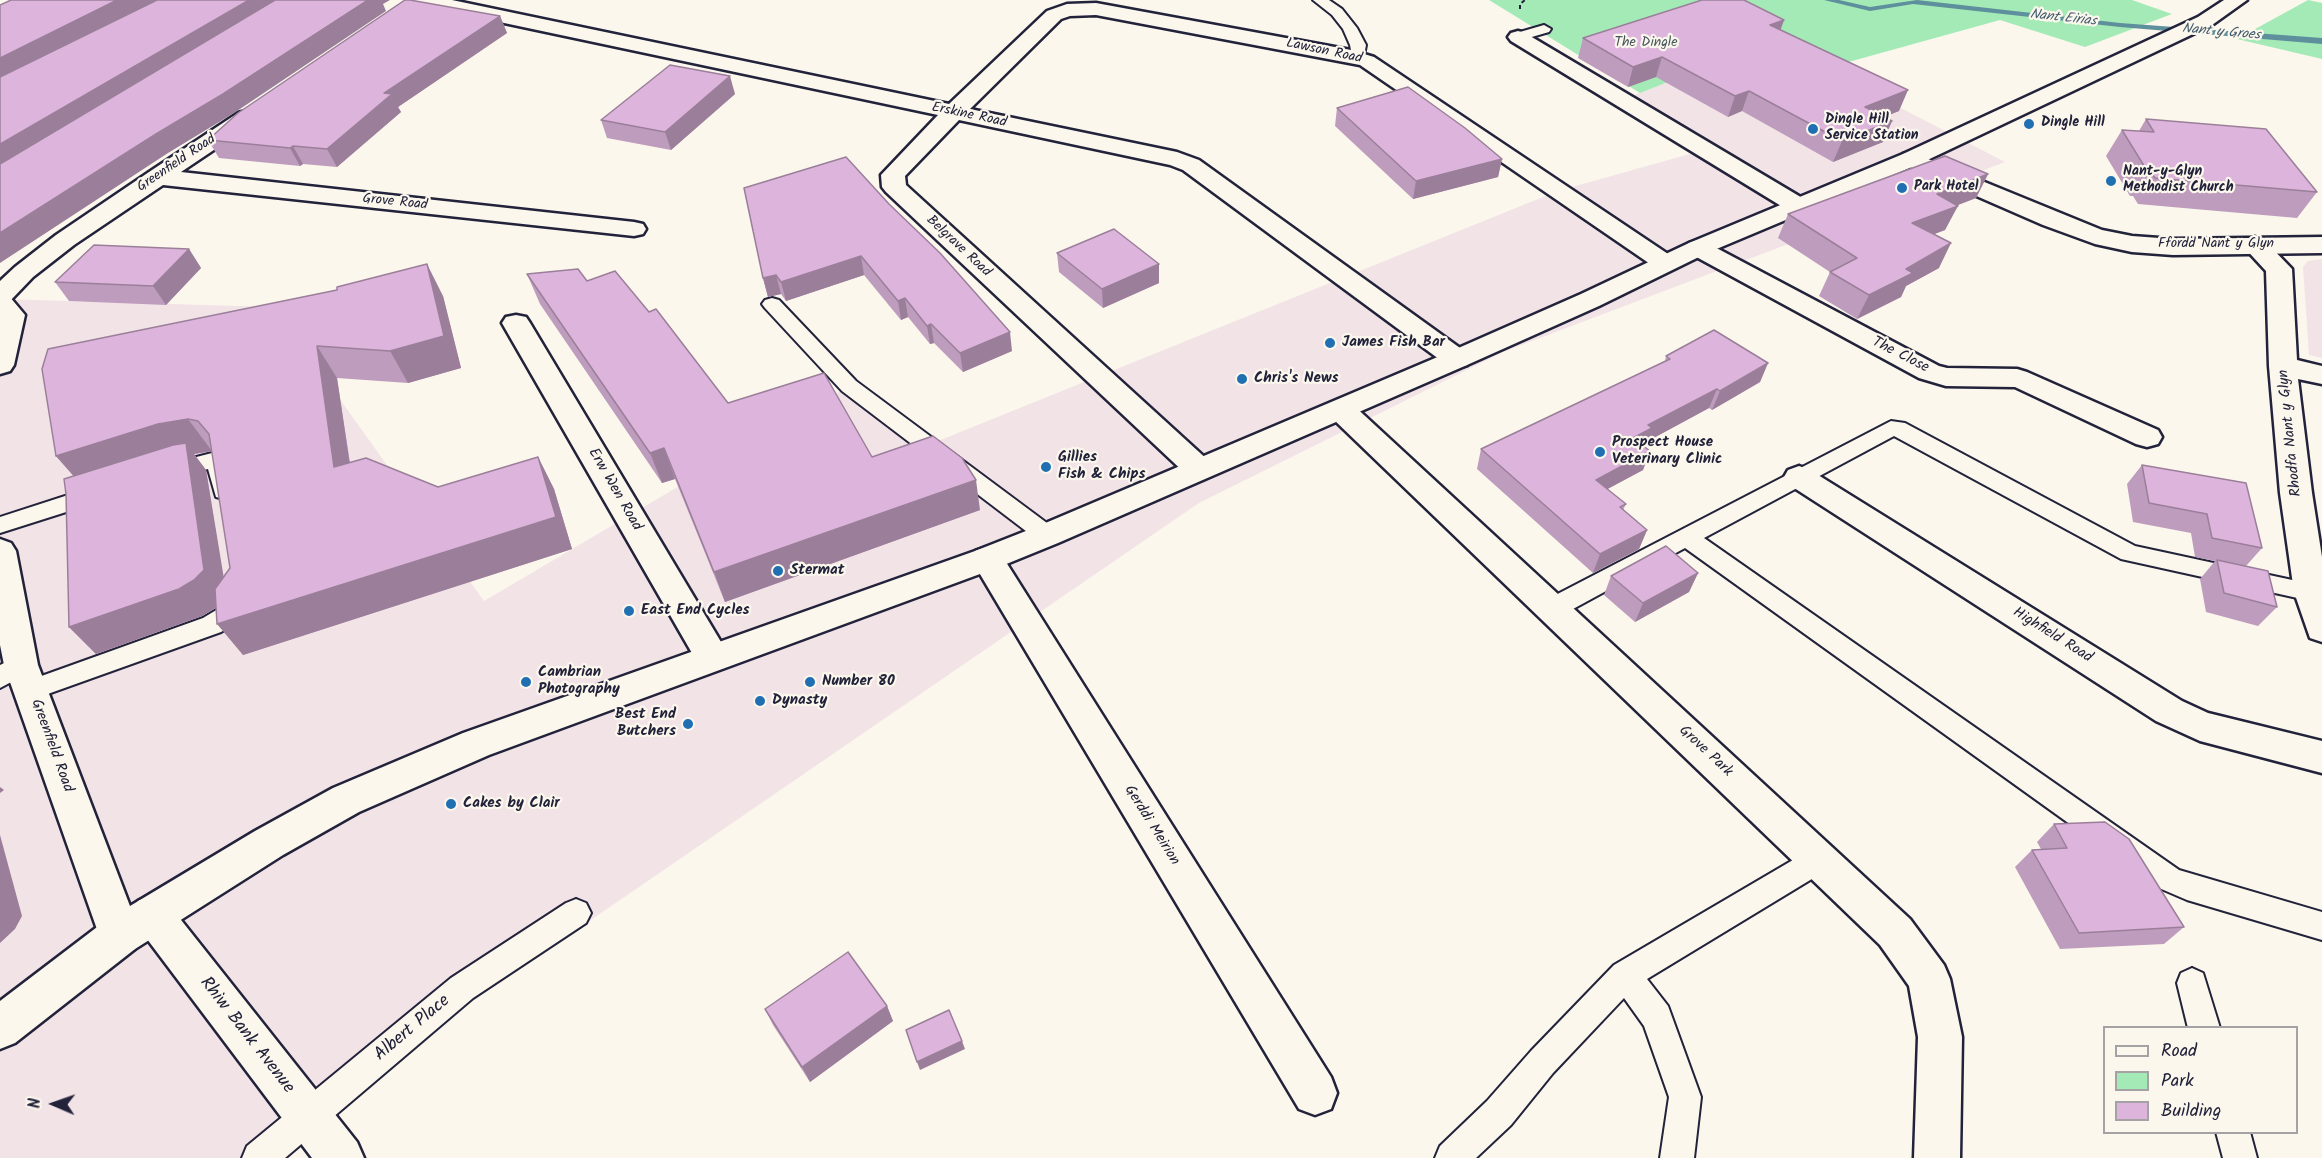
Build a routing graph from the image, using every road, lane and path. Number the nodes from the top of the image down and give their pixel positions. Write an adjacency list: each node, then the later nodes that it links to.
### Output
1 (422, 0): 5 (street); 10 (street, Erskine Road)
2 (1320, 0): 8 (lane)
3 (2237, 0): 11 (street)
4 (1047, 7): 8 (street, Lawson Road); 10 (street, Belgrave Road)
5 (401, 13)
6 (1544, 29): 7 (lane)
7 (1518, 37): 13 (street)
8 (1358, 58): 18 (street, Lawson Road)
9 (265, 105): 12 (street, Greenfield Road)
10 (953, 113): 23 (street, Erskine Road); 29 (street, Belgrave Road)
11 (1911, 159): 13 (street); 15 (street, Ffordd Nant y Glyn)
12 (157, 177): 14 (street, Grove Road); 19 (street, Greenfield Road)
13 (1800, 207): 17 (street)
14 (634, 229)
15 (2255, 245): 16 (street, Ffordd Nant y Glyn); 25 (street, Rhodfa Nant y Glyn)
16 (2322, 245)
17 (1698, 248): 18 (street); 28 (street, The Close)
18 (1665, 263): 23 (street)
19 (0, 296)
20 (0, 302): 24 (street)
21 (771, 304): 35 (lane)
22 (516, 323): 43 (street, Erw Wen Road)
23 (1457, 359): 27 (street)
24 (0, 365)
25 (2283, 366): 26 (street); 40 (street, Rhodfa Nant y Glyn)
26 (2322, 375)
27 (1341, 410): 29 (street); 41 (street, Grove Park)
28 (2147, 437)
29 (1199, 469): 35 (street)
30 (1799, 477): 36 (lane); 40 (lane); 45 (street, Highfield Road)
31 (146, 478): 33 (lane)
32 (112, 489): 34 (lane)
33 (227, 512)
34 (0, 525)
35 (1047, 535): 38 (street)
36 (1686, 537): 41 (lane); 49 (lane)
37 (0, 551): 44 (street, Greenfield Road)
38 (987, 559): 43 (street); 54 (street, Gerddi Meirion)
39 (237, 578): 44 (lane)
40 (2311, 592): 42 (street, Rhodfa Nant y Glyn)
41 (1553, 608): 46 (street, Grove Park)
42 (2322, 629)
43 (712, 657): 48 (street)
44 (17, 678): 48 (street, Greenfield Road)
45 (2322, 757)
46 (1820, 859): 50 (lane); 61 (street, Grove Park)
47 (576, 913): 55 (lane, Albert Place)
48 (136, 925): 53 (street); 55 (street, Rhiw Bank Avenue)
49 (2322, 926)
50 (1625, 975): 59 (lane); 60 (lane)
51 (2192, 983): 52 (lane)
52 (2203, 1026)
53 (0, 1028)
54 (1315, 1094)
55 (308, 1116): 57 (lane, Albert Place); 58 (street, Rhiw Bank Avenue)
56 (2234, 1134): 62 (lane)
57 (260, 1158)
58 (340, 1158)
59 (1452, 1158)
60 (1677, 1158)
61 (1937, 1158)
62 (2240, 1158)

